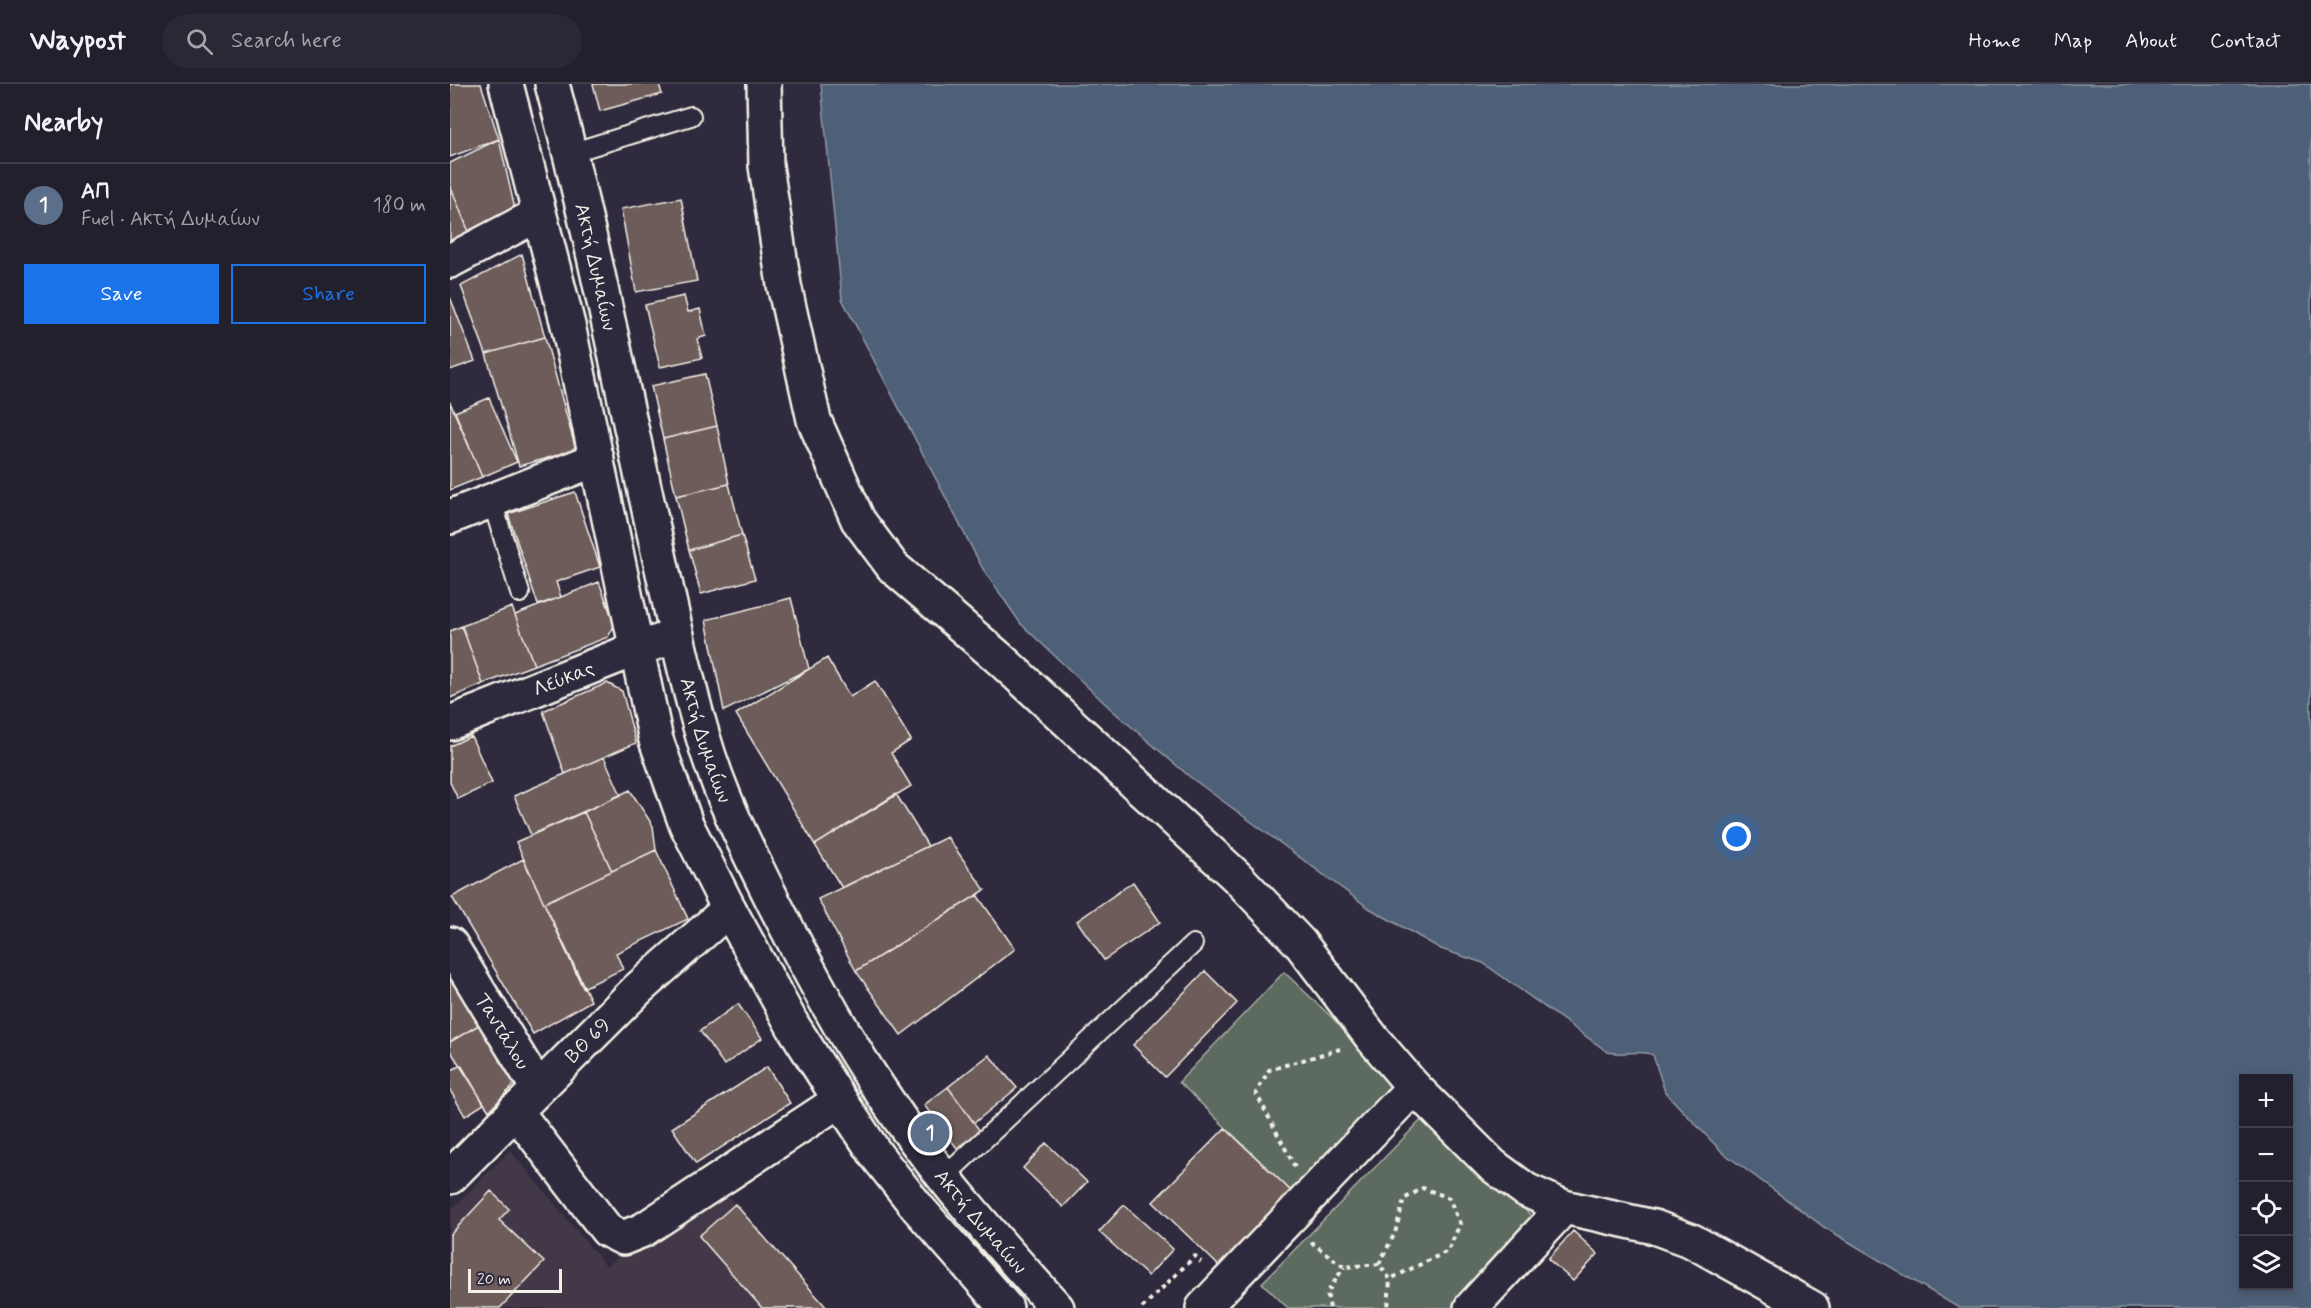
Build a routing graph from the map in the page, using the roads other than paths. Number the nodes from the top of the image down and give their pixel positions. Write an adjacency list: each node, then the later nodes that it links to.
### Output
1 (507, 84): 6 (street, Ακτή Δυμαίων)
2 (552, 84): 5 (street, Ακτή Δυμαίων)
3 (764, 84): 18 (street)
4 (691, 116): 5 (lane)
5 (570, 153): 12 (street, Ακτή Δυμαίων)
6 (539, 214): 7 (street); 8 (street, Ακτή Δυμαίων)
7 (450, 261)
8 (597, 459): 9 (street); 13 (street, Ακτή Δυμαίων)
9 (492, 501): 10 (street); 11 (lane)
10 (450, 517)
11 (520, 593)
12 (677, 636): 13 (street, Λεύκας); 22 (street, Ακτή Δυμαίων)
13 (636, 649): 14 (street, Λεύκας); 15 (street, Ακτή Δυμαίων)
14 (450, 723)
15 (729, 909): 19 (street, ΒΘ 69); 20 (street, Ακτή Δυμαίων)
16 (450, 944): 19 (street, Ταντάλου)
17 (1193, 944): 22 (lane)
18 (1414, 1087): 23 (street); 26 (street)
19 (526, 1099): 20 (street, Ταντάλου); 21 (street, ΒΘ 69)
20 (840, 1101): 24 (street, Ακτή Δυμαίων)
21 (450, 1177)
22 (944, 1177): 25 (street, Ακτή Δυμαίων)
23 (1564, 1207): 27 (street); 28 (street)
24 (1006, 1308)
25 (1057, 1308)
26 (1203, 1308)
27 (1471, 1308)
28 (1812, 1308)

